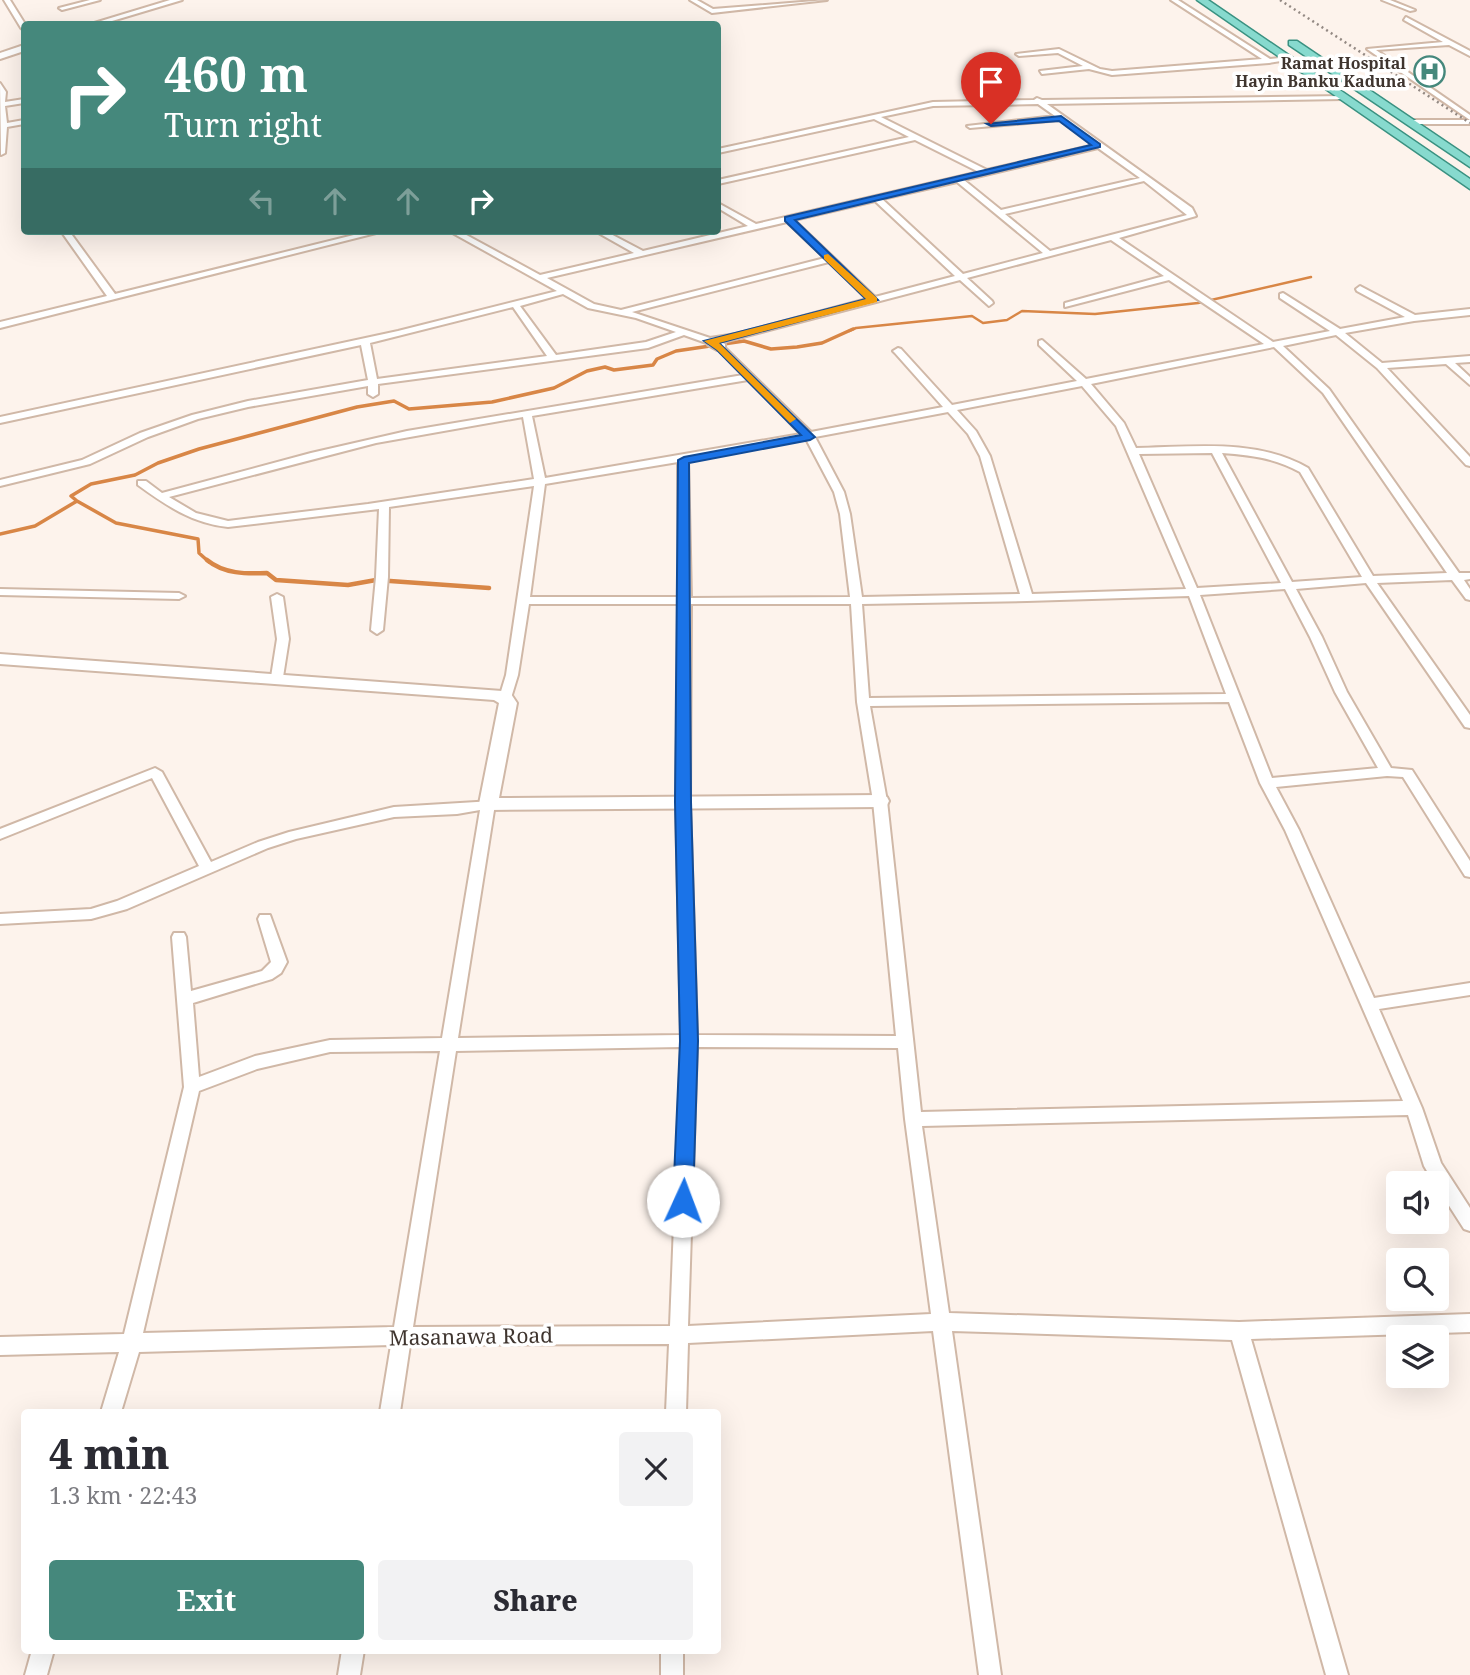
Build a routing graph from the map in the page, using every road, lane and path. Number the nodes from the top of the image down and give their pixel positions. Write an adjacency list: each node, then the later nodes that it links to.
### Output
1 (7, 0): 15 (street)
2 (60, 0): 3 (street)
3 (97, 0)
4 (178, 0): 13 (street)
5 (188, 0): 14 (street)
6 (693, 0): 7 (street)
7 (824, 0)
8 (1174, 0): 23 (street)
9 (1202, 0): 22 (main road)
10 (1385, 0): 11 (street)
11 (1412, 10)
12 (1406, 19): 17 (street)
13 (105, 21)
14 (127, 21)
15 (21, 23)
16 (1279, 33): 34 (main road)
17 (1450, 43): 21 (street); 33 (street)
18 (21, 48): 19 (street)
19 (0, 54)
20 (1019, 54): 24 (street)
21 (1470, 54)
22 (1290, 60): 23 (street); 27 (main road)
23 (1269, 61): 24 (street)
24 (1089, 67): 25 (street)
25 (1042, 72)
26 (0, 85): 30 (street)
27 (1343, 97): 28 (street); 47 (main road)
28 (1037, 100): 31 (street); 32 (street)
29 (21, 101): 30 (street)
30 (2, 104): 36 (street)
31 (873, 116): 38 (street); 40 (street)
32 (1061, 118): 37 (street); 39 (street)
33 (1470, 120): 34 (street)
34 (1410, 122): 42 (main road)
35 (21, 123): 36 (street)
36 (2, 126): 41 (street)
37 (970, 126)
38 (914, 138): 43 (street); 46 (street)
39 (1098, 146): 43 (street); 45 (street)
40 (721, 150)
41 (1, 153)
42 (1470, 163)
43 (985, 172): 44 (street)
44 (957, 178): 48 (street); 50 (street)
45 (1144, 179): 50 (street); 59 (street)
46 (721, 181)
47 (1468, 182)
48 (876, 198): 51 (street); 63 (street)
49 (721, 207): 52 (street)
50 (999, 213): 61 (street)
51 (789, 219): 52 (street); 62 (street)
52 (755, 227): 58 (street)
53 (68, 235): 69 (street)
54 (362, 235): 69 (street)
55 (460, 235): 65 (street)
56 (606, 235): 60 (street)
57 (720, 235): 60 (street)
58 (721, 235)
59 (1112, 237): 61 (street); 64 (street)
60 (641, 253): 65 (street)
61 (1049, 254): 63 (street)
62 (830, 259): 70 (street); 74 (street)
63 (961, 277): 70 (street); 71 (street)
64 (1170, 277): 73 (street); 83 (street)
65 (538, 278): 67 (street)
66 (1360, 289): 76 (street)
67 (563, 292): 72 (street); 74 (street)
68 (1283, 296): 79 (street)
69 (113, 298): 77 (street)
70 (873, 300): 81 (street)
71 (989, 303)
72 (515, 304): 80 (street); 85 (street)
73 (1068, 306)
74 (619, 312): 78 (street)
75 (1470, 312): 76 (street)
76 (1414, 318): 79 (street)
77 (0, 325)
78 (685, 332): 81 (street); 85 (street)
79 (1338, 332): 83 (street); 88 (street)
80 (365, 341): 90 (street); 96 (street)
81 (714, 343): 89 (street)
82 (1042, 343): 92 (street)
83 (1274, 345): 92 (street); 107 (street)
84 (898, 351): 94 (street)
85 (554, 357): 90 (street)
86 (1470, 359): 87 (street)
87 (1447, 360): 88 (street); 91 (street)
88 (1380, 366): 101 (street)
89 (747, 377): 95 (street); 97 (street)
90 (373, 382): 93 (street); 103 (street)
91 (1470, 382)
92 (1085, 383): 94 (street); 98 (street)
93 (373, 394)
94 (948, 408): 97 (street); 116 (street)
95 (527, 415): 102 (street); 105 (street)
96 (0, 420)
97 (810, 437): 100 (street); 118 (street)
98 (1133, 450): 99 (street); 112 (street)
99 (1216, 451): 109 (street); 110 (street)
100 (684, 460): 102 (street); 119 (street)
101 (1470, 463)
102 (540, 481): 106 (street); 117 (street)
103 (0, 483)
104 (142, 483): 105 (street)
105 (161, 496): 106 (street)
106 (384, 507): 120 (street)
107 (1454, 576): 108 (street); 109 (street); 115 (street)
108 (1470, 576)
109 (1370, 581): 110 (street); 126 (street)
110 (1289, 586): 112 (street); 127 (street)
111 (0, 592): 113 (street)
112 (1193, 592): 116 (street); 124 (street)
113 (179, 596)
114 (277, 597): 122 (street)
115 (1470, 597)
116 (1027, 598): 118 (street)
117 (524, 600): 119 (street); 123 (street)
118 (856, 600): 119 (street); 125 (street)
119 (685, 601): 130 (street)
120 (377, 630)
121 (0, 659): 122 (street)
122 (277, 677): 123 (street)
123 (505, 698): 131 (street)
124 (1233, 698): 125 (street); 128 (street)
125 (863, 702): 129 (street)
126 (1470, 724)
127 (1387, 772): 128 (street); 134 (street)
128 (1267, 783): 140 (street)
129 (880, 801): 130 (street); 142 (street)
130 (683, 802): 131 (street); 141 (street)
131 (488, 804): 133 (street); 143 (street)
132 (0, 834): 133 (street)
133 (208, 870): 135 (street)
134 (1470, 872)
135 (0, 919)
136 (265, 919): 139 (street)
137 (179, 937): 139 (street)
138 (1470, 989): 140 (street)
139 (185, 999): 144 (street)
140 (1368, 1005): 145 (street)
141 (689, 1041): 142 (street); 143 (street); 151 (street)
142 (904, 1042): 146 (street)
143 (450, 1046): 144 (street); 152 (street)
144 (191, 1087): 153 (street)
145 (1414, 1108): 146 (street); 147 (street)
146 (913, 1119): 148 (street)
147 (1470, 1223)
148 (942, 1322): 150 (street, Masanawa Road); 151 (street, Masanawa Road); 164 (street)
149 (1470, 1323): 150 (street, Masanawa Road)
150 (1239, 1331): 165 (street)
151 (677, 1335): 152 (street, Masanawa Road); 157 (street)
152 (402, 1336): 153 (street, Masanawa Road); 156 (street)
153 (131, 1345): 154 (street, Masanawa Road); 155 (street)
154 (0, 1346)
155 (112, 1409)
156 (390, 1409)
157 (676, 1409)
158 (42, 1654): 161 (street)
159 (352, 1654): 162 (street)
160 (672, 1654): 163 (street)
161 (36, 1675)
162 (349, 1675)
163 (672, 1675)
164 (990, 1675)
165 (1337, 1675)

